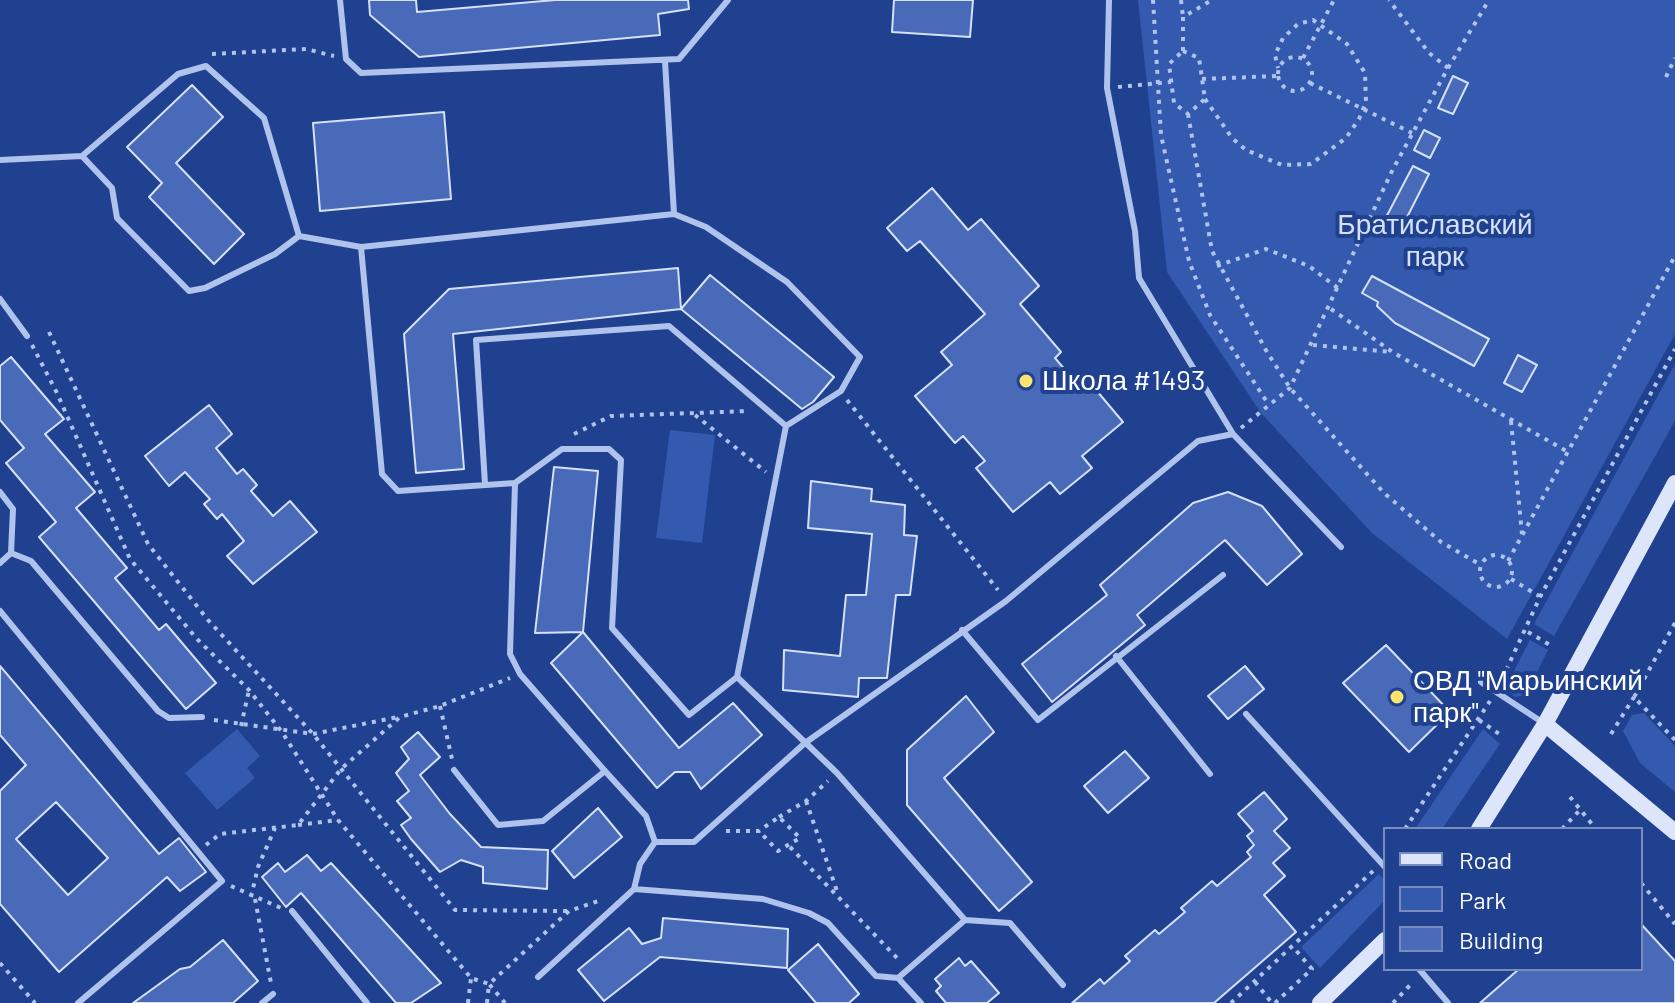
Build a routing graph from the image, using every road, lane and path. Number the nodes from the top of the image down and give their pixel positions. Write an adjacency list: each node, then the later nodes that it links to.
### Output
1 (340, 0): 15 (lane)
2 (728, 0): 16 (lane)
3 (1109, 0): 26 (lane)
4 (1153, 0): 25 (path)
5 (1181, 0): 10 (path)
6 (1212, 0): 10 (path)
7 (1334, 0): 11 (path)
8 (1389, 0): 19 (path)
9 (1489, 0): 19 (path)
10 (1183, 17): 12 (path)
11 (1322, 24): 13 (path); 18 (path); 28 (path)
12 (1183, 51): 22 (path); 23 (path)
13 (1303, 58): 18 (path); 24 (path)
14 (1675, 58): 21 (path)
15 (346, 59): 16 (lane); 17 (path)
16 (665, 61): 33 (lane)
17 (206, 66): 31 (lane); 34 (lane)
18 (1278, 68): 20 (path)
19 (1448, 68): 30 (path)
20 (1277, 76): 22 (path); 24 (path)
21 (1666, 77)
22 (1202, 79): 27 (path)
23 (1171, 82): 25 (path); 29 (path)
24 (1310, 83): 28 (path)
25 (1156, 84): 26 (path); 48 (path)
26 (1107, 88): 53 (lane)
27 (1205, 99): 28 (path); 29 (path)
28 (1364, 110): 30 (path)
29 (1188, 114): 37 (path)
30 (1413, 133): 38 (path)
31 (82, 156): 32 (lane); 34 (lane)
32 (0, 160)
33 (674, 214): 35 (lane); 47 (lane)
34 (299, 236): 35 (lane)
35 (361, 247): 59 (lane)
36 (1675, 256): 55 (path)
37 (1217, 266): 38 (path); 46 (path)
38 (1339, 289): 40 (path)
39 (0, 299): 42 (lane)
40 (1331, 309): 43 (path); 45 (path)
41 (49, 332): 92 (path)
42 (27, 336): 81 (path)
43 (1313, 345): 45 (path); 46 (path)
44 (1675, 349): 69 (path)
45 (1394, 353): 51 (path)
46 (1290, 388): 48 (path); 66 (path)
47 (841, 391): 52 (lane); 70 (path)
48 (1269, 405): 53 (path)
49 (768, 410): 50 (path); 52 (lane); 59 (lane)
50 (693, 414): 54 (path); 56 (path)
51 (1511, 421): 55 (path); 61 (path)
52 (786, 426): 56 (lane)
53 (1233, 434): 62 (lane); 70 (lane)
54 (572, 435)
55 (1568, 452): 61 (path)
56 (773, 478): 78 (lane)
57 (515, 483): 59 (lane); 77 (lane); 78 (lane)
58 (1675, 483): 89 (street)
59 (485, 484)
60 (0, 492): 63 (lane)
61 (1522, 535): 64 (path)
62 (1341, 547)
63 (11, 553): 65 (lane); 86 (lane)
64 (1508, 561): 66 (path); 68 (path)
65 (0, 563)
66 (1481, 565): 68 (path)
67 (1223, 575): 76 (lane)
68 (1511, 579): 69 (path)
69 (1540, 597): 74 (path)
70 (1006, 601): 73 (lane)
71 (0, 611): 119 (lane)
72 (1675, 623): 83 (path)
73 (962, 630): 76 (lane); 96 (lane)
74 (1527, 632): 75 (path); 82 (path)
75 (1550, 645)
76 (1116, 656): 101 (lane)
77 (520, 674): 84 (path); 99 (lane)
78 (737, 677): 96 (lane)
79 (1612, 677): 83 (path)
80 (1481, 682): 82 (lane)
81 (249, 690): 90 (path); 91 (path)
82 (1495, 691): 88 (path); 89 (lane)
83 (1634, 697): 93 (path); 95 (path)
84 (440, 706): 87 (path); 98 (path)
85 (1246, 714): 120 (lane)
86 (202, 717): 90 (path)
87 (400, 717): 92 (path); 97 (path)
88 (1479, 720): 94 (path); 110 (path)
89 (1545, 724): 111 (street); 116 (street)
90 (241, 726): 91 (path)
91 (282, 732): 92 (path); 102 (path)
92 (313, 734): 97 (path)
93 (1611, 734)
94 (1502, 736)
95 (1675, 740)
96 (805, 743): 100 (lane); 114 (lane)
97 (341, 769): 102 (path); 127 (path)
98 (454, 770): 99 (lane)
99 (605, 771): 117 (lane)
100 (837, 773): 104 (path); 128 (lane)
101 (1210, 774)
102 (323, 792): 107 (path); 108 (path)
103 (1570, 797): 105 (path)
104 (806, 801): 106 (path); 124 (path)
105 (1580, 810): 112 (path); 113 (path)
106 (779, 817): 115 (path); 118 (path)
107 (338, 820): 108 (path); 136 (path)
108 (298, 825): 109 (path)
109 (276, 827): 119 (path); 125 (path)
110 (1406, 827)
111 (1480, 827)
112 (1564, 827)
113 (1594, 827)
114 (708, 831): 115 (path); 117 (lane)
115 (759, 831): 118 (path)
116 (1675, 832)
117 (655, 842): 123 (lane)
118 (790, 847): 124 (path)
119 (198, 852): 121 (lane)
120 (1383, 865): 131 (path)
121 (222, 881): 125 (path); 143 (lane)
122 (1643, 885): 129 (path)
123 (634, 889): 127 (path); 135 (lane); 137 (lane)
124 (838, 897): 133 (path)
125 (253, 898): 126 (path); 141 (path)
126 (292, 911): 145 (lane)
127 (569, 911): 139 (path)
128 (965, 920): 133 (lane); 140 (lane)
129 (1675, 924)
130 (1383, 942): 152 (street)
131 (1293, 947): 138 (path); 151 (path)
132 (0, 963): 142 (path)
133 (909, 970): 137 (lane)
134 (1421, 971): 153 (path); 154 (lane)
135 (538, 977)
136 (471, 978): 139 (path); 146 (path)
137 (898, 978): 149 (lane)
138 (1255, 982): 150 (path); 151 (path)
139 (489, 984): 147 (path); 148 (path)
140 (1063, 985)
141 (273, 994): 144 (lane)
142 (35, 1003)
143 (78, 1003)
144 (262, 1003)
145 (367, 1003)
146 (468, 1003)
147 (487, 1003)
148 (505, 1003)
149 (921, 1003)
150 (1231, 1003)
151 (1274, 1003)
152 (1320, 1003)
153 (1393, 1003)
154 (1448, 1003)

